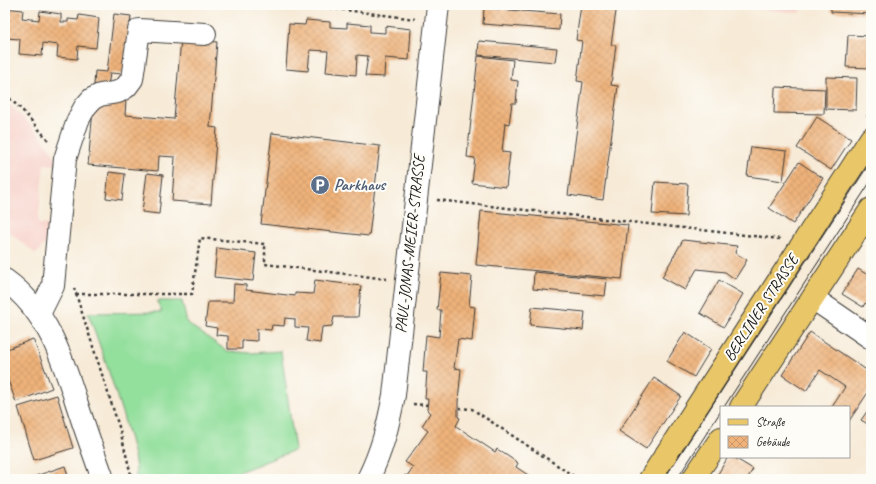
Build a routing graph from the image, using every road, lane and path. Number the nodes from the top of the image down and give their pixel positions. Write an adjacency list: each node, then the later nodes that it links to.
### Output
1 (97, 5): 2 (path)
2 (106, 5)
3 (306, 5): 5 (path)
4 (438, 5): 10 (street, PAUL-JONAS-MEIER-STRASSE)
5 (415, 19)
6 (205, 34): 9 (street)
7 (5, 94): 9 (path)
8 (871, 138): 12 (main road, BERLINER STRASSE)
9 (65, 159): 18 (street)
10 (415, 197): 12 (path); 14 (street, PAUL-JONAS-MEIER-STRASSE)
11 (871, 209): 17 (main road)
12 (804, 242): 27 (main road, BERLINER STRASSE)
13 (5, 280): 18 (street)
14 (406, 280): 16 (path); 25 (street, PAUL-JONAS-MEIER-STRASSE)
15 (74, 287): 16 (path)
16 (76, 294): 24 (path)
17 (814, 299): 19 (street); 20 (main road)
18 (39, 314): 23 (street)
19 (871, 338)
20 (742, 406)
21 (459, 408): 26 (path)
22 (720, 439): 28 (main road)
23 (103, 479)
24 (132, 479)
25 (368, 479)
26 (578, 479)
27 (650, 479)
28 (693, 479)

